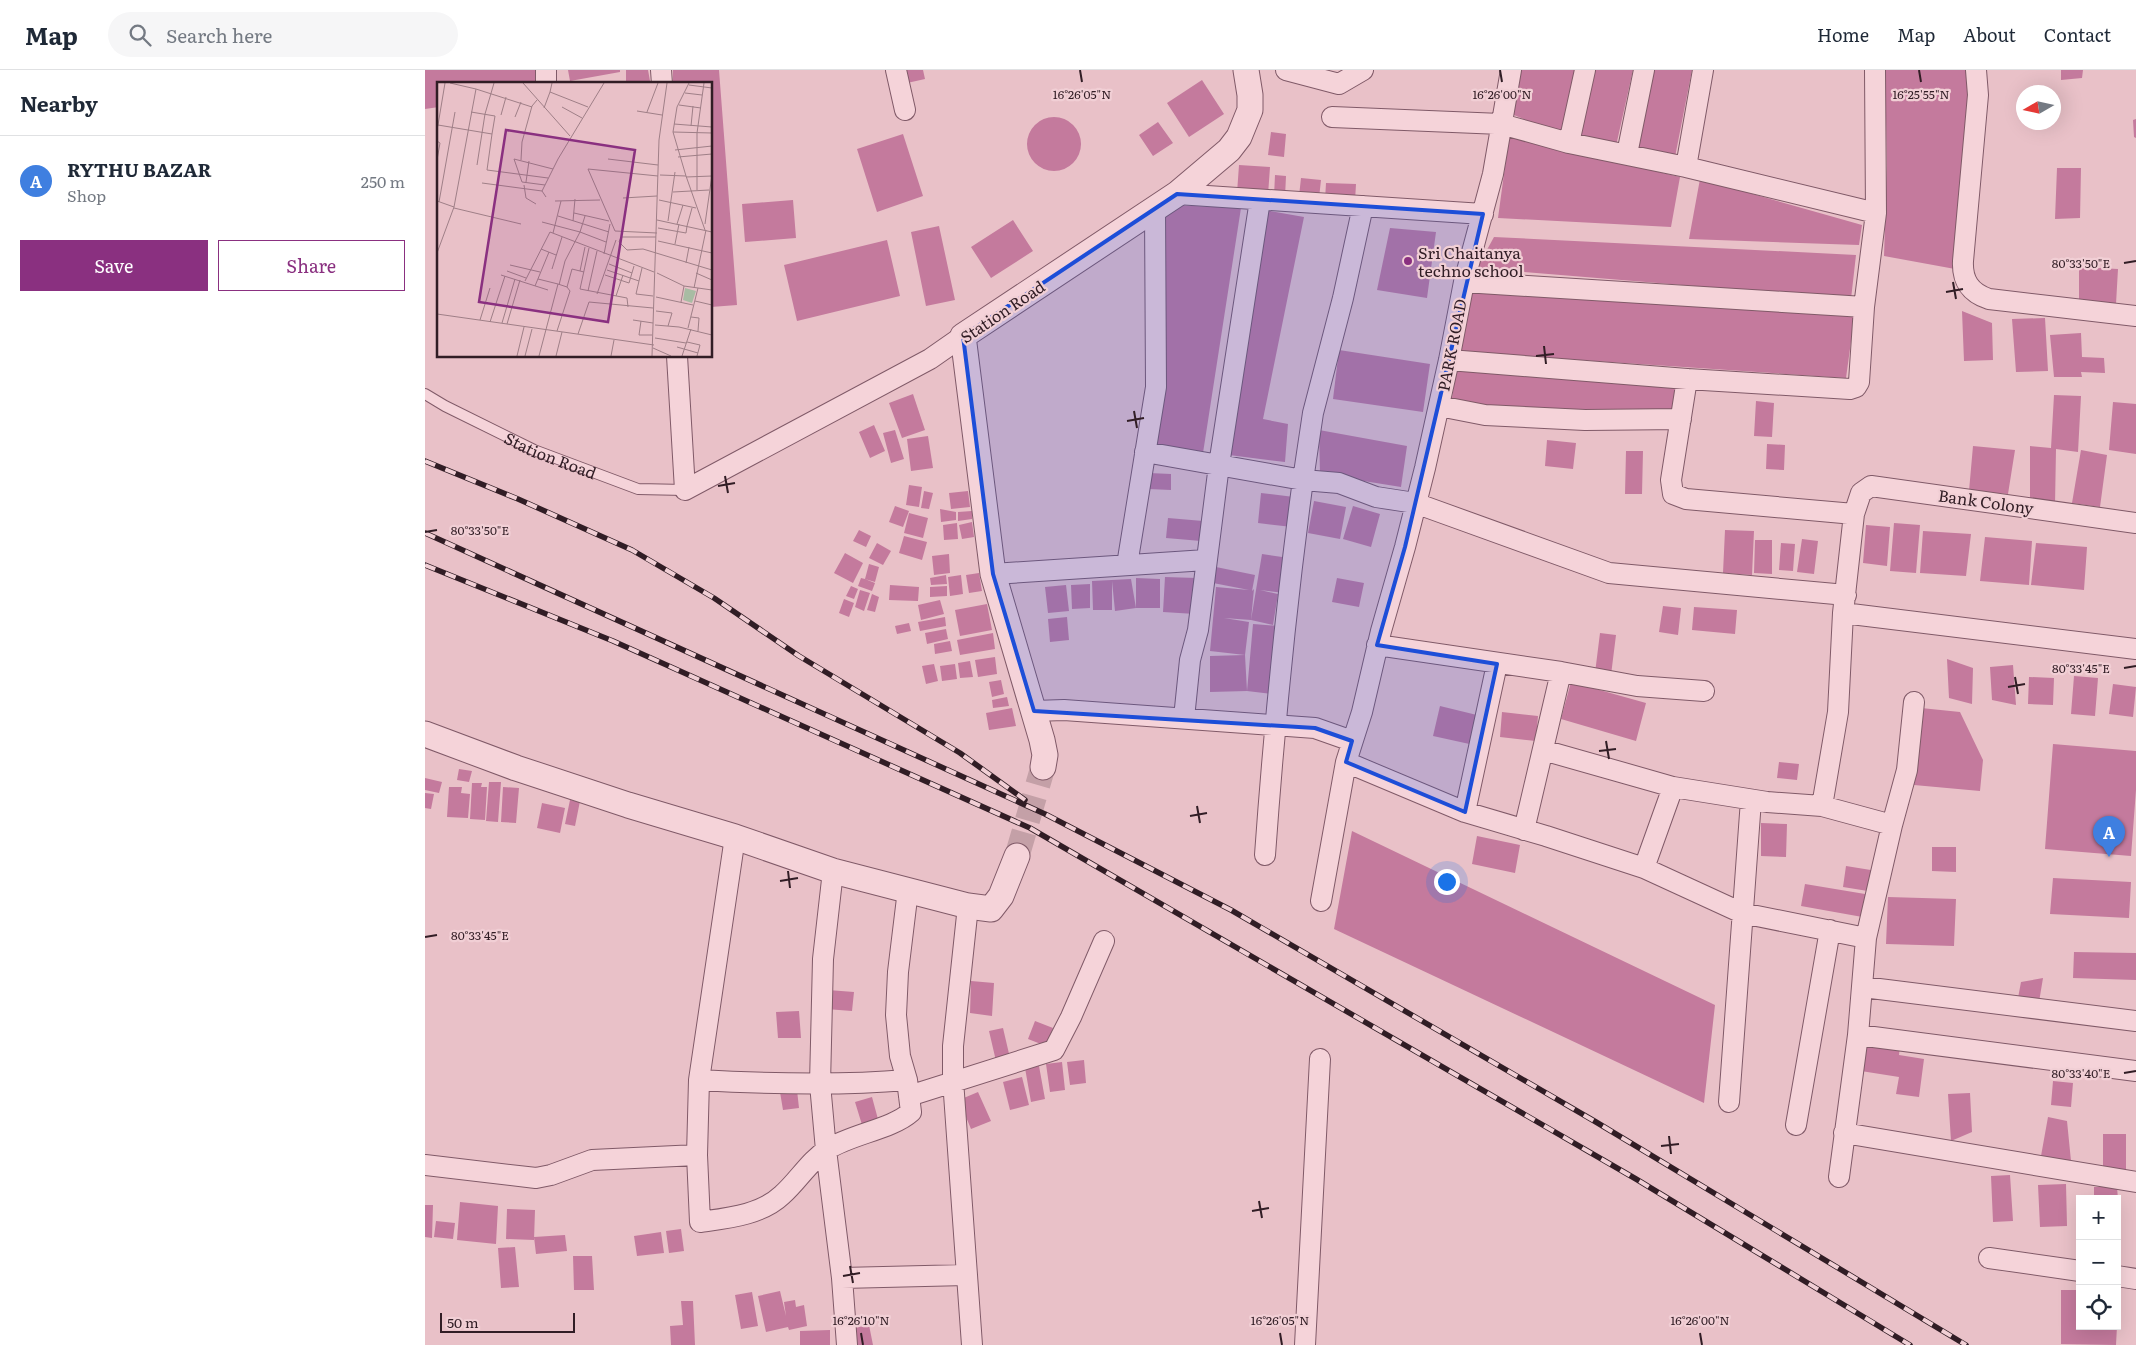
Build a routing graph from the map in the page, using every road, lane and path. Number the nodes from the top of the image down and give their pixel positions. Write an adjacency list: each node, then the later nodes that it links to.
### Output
1 (896, 70): 11 (street)
2 (1246, 70): 17 (street, Station Road)
3 (1287, 70): 4 (street)
4 (1363, 70)
5 (1511, 70): 13 (street, PARK ROAD)
6 (1585, 70): 14 (street)
7 (1644, 70): 15 (street)
8 (1703, 70): 16 (street)
9 (1875, 70): 21 (street)
10 (1976, 70): 25 (street)
11 (905, 110)
12 (1332, 117): 13 (street)
13 (1501, 124): 14 (street); 22 (street, PARK ROAD)
14 (1569, 143): 15 (street)
15 (1627, 154): 16 (street)
16 (1687, 167): 21 (street)
17 (1177, 194): 18 (street); 20 (street, Station Road)
18 (1260, 200): 19 (street); 34 (street)
19 (1363, 206): 22 (street); 35 (street)
20 (1155, 210): 26 (street, Station Road); 33 (street)
21 (1876, 212): 24 (street)
22 (1483, 214): 23 (street, PARK ROAD)
23 (1464, 282): 24 (street); 28 (street, PARK ROAD)
24 (1864, 307): 29 (street)
25 (2136, 316)
26 (963, 336): 36 (street, Station Road); 42 (street)
27 (677, 358): 36 (street)
28 (1449, 360): 29 (street); 31 (street, PARK ROAD)
29 (1687, 379): 32 (street)
30 (425, 394): 36 (lane, Station Road)
31 (1439, 406): 32 (street); 37 (street, PARK ROAD)
32 (1681, 419): 38 (street)
33 (1145, 452): 34 (street); 41 (street)
34 (1219, 465): 35 (street); 40 (street)
35 (1303, 480): 37 (street); 52 (street)
36 (685, 490)
37 (1415, 504): 43 (street); 44 (street, PARK ROAD)
38 (1855, 514): 39 (street, Bank Colony); 43 (street, Bank Colony)
39 (2136, 523)
40 (1206, 560): 41 (street); 51 (street)
41 (1127, 565): 42 (street)
42 (993, 574): 50 (street)
43 (1845, 604): 45 (street); 60 (street)
44 (1377, 645): 46 (street); 54 (street, PARK ROAD)
45 (2136, 649)
46 (1497, 664): 47 (street); 61 (street)
47 (1561, 672): 48 (street); 55 (street)
48 (1704, 691)
49 (1914, 702): 62 (street)
50 (1033, 711): 51 (street); 57 (street)
51 (1184, 718): 52 (street)
52 (1274, 726): 54 (street); 65 (street)
53 (425, 734): 64 (street)
54 (1352, 741): 56 (street, PARK ROAD)
55 (1543, 750): 58 (street); 63 (street)
56 (1346, 762): 61 (street); 70 (street, PARK ROAD)
57 (1043, 766)
58 (1673, 788): 59 (street); 67 (street)
59 (1751, 800): 60 (street); 72 (street)
60 (1822, 806): 62 (street)
61 (1465, 812): 63 (street)
62 (1892, 825): 74 (street)
63 (1524, 830): 67 (street)
64 (735, 837): 68 (street); 81 (street)
65 (1265, 855)
66 (1017, 856): 71 (street)
67 (1643, 868): 72 (street)
68 (833, 871): 69 (street); 83 (street)
69 (909, 890): 71 (street); 84 (street)
70 (1321, 901)
71 (968, 906): 82 (street)
72 (1742, 913): 73 (street); 85 (street)
73 (1830, 930): 74 (street); 86 (street)
74 (1866, 938): 76 (street)
75 (1103, 942): 82 (street)
76 (1863, 986): 77 (street); 78 (street)
77 (2136, 1021)
78 (1858, 1035): 80 (street); 87 (street)
79 (1320, 1059): 101 (street)
80 (2136, 1071)
81 (699, 1080): 83 (street); 89 (street)
82 (953, 1080): 84 (street); 95 (street)
83 (820, 1084): 84 (street); 88 (street)
84 (908, 1088): 88 (street)
85 (1729, 1102)
86 (1796, 1125)
87 (1844, 1133): 91 (street); 92 (street)
88 (826, 1150): 89 (street); 97 (street)
89 (697, 1155): 90 (street)
90 (425, 1165)
91 (1839, 1177)
92 (2136, 1182)
93 (1989, 1258): 94 (street)
94 (2076, 1270)
95 (966, 1275): 97 (street); 100 (street)
96 (2121, 1277): 98 (street)
97 (842, 1278): 99 (street)
98 (2136, 1279)
99 (847, 1345)
100 (973, 1345)
101 (1305, 1345)

